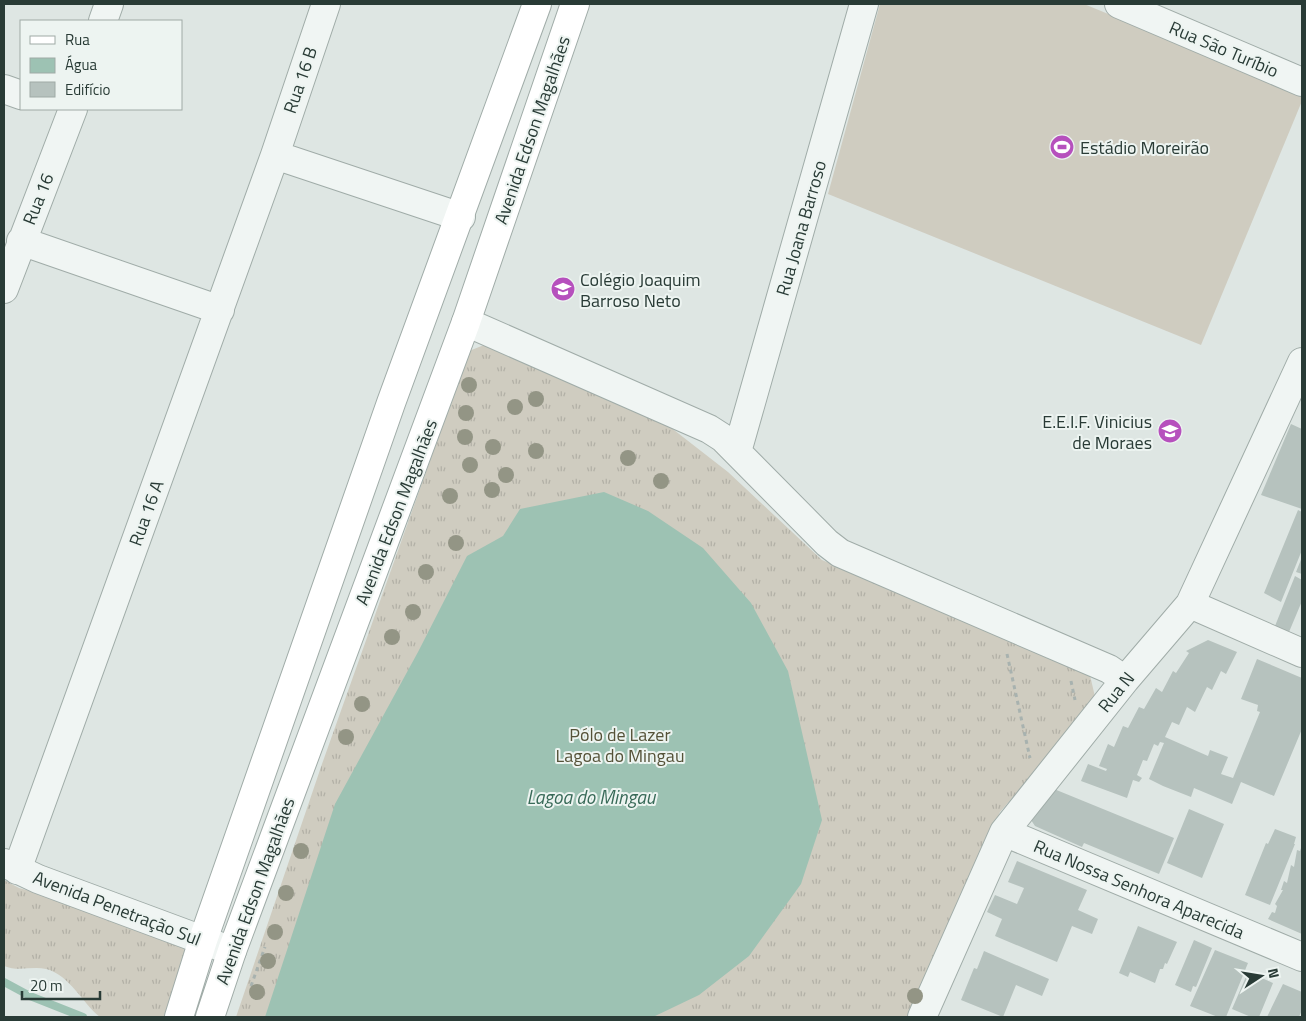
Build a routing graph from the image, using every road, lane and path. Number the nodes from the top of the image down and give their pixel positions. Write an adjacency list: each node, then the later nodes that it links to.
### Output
1 (109, 4): 7 (street)
2 (326, 4): 12 (street, Rua 16 B)
3 (537, 4): 13 (street, Avenida Edson Magalhães)
4 (575, 4): 17 (street, Avenida Edson Magalhães)
5 (864, 4): 21 (street, Rua Joana Barroso)
6 (1136, 7): 8 (street, Rua São Turíbio)
7 (103, 20)
8 (1302, 82)
9 (4, 90): 10 (street)
10 (20, 95)
11 (69, 110): 14 (street, Rua 16)
12 (275, 155): 13 (street); 16 (street, Rua 16 A)
13 (461, 217): 19 (street, Avenida Edson Magalhães)
14 (21, 241): 15 (street, Rua 16); 16 (street)
15 (4, 289)
16 (220, 310): 28 (street, Rua 16 A)
17 (466, 322): 20 (street, Avenida Edson Magalhães); 21 (street)
18 (1300, 372): 22 (street, Rua N)
19 (391, 403): 20 (street); 29 (street, Avenida Edson Magalhães)
20 (429, 424): 31 (street, Avenida Edson Magalhães)
21 (736, 452): 25 (street)
22 (1190, 604): 24 (street); 25 (street, Rua N)
23 (1006, 653): 26 (path)
24 (1302, 653)
25 (1125, 680): 27 (street, Rua N)
26 (1031, 763)
27 (1004, 832): 32 (street, Rua Nossa Senhora Aparecida); 36 (street, Rua N)
28 (10, 866): 29 (street, Avenida Penetração Sul)
29 (203, 940): 31 (street, Avenida Penetração Sul); 34 (street, Avenida Edson Magalhães)
30 (265, 945): 33 (path)
31 (232, 951): 35 (street, Avenida Edson Magalhães)
32 (1302, 957)
33 (250, 990)
34 (179, 1017)
35 (210, 1017)
36 (922, 1017)

